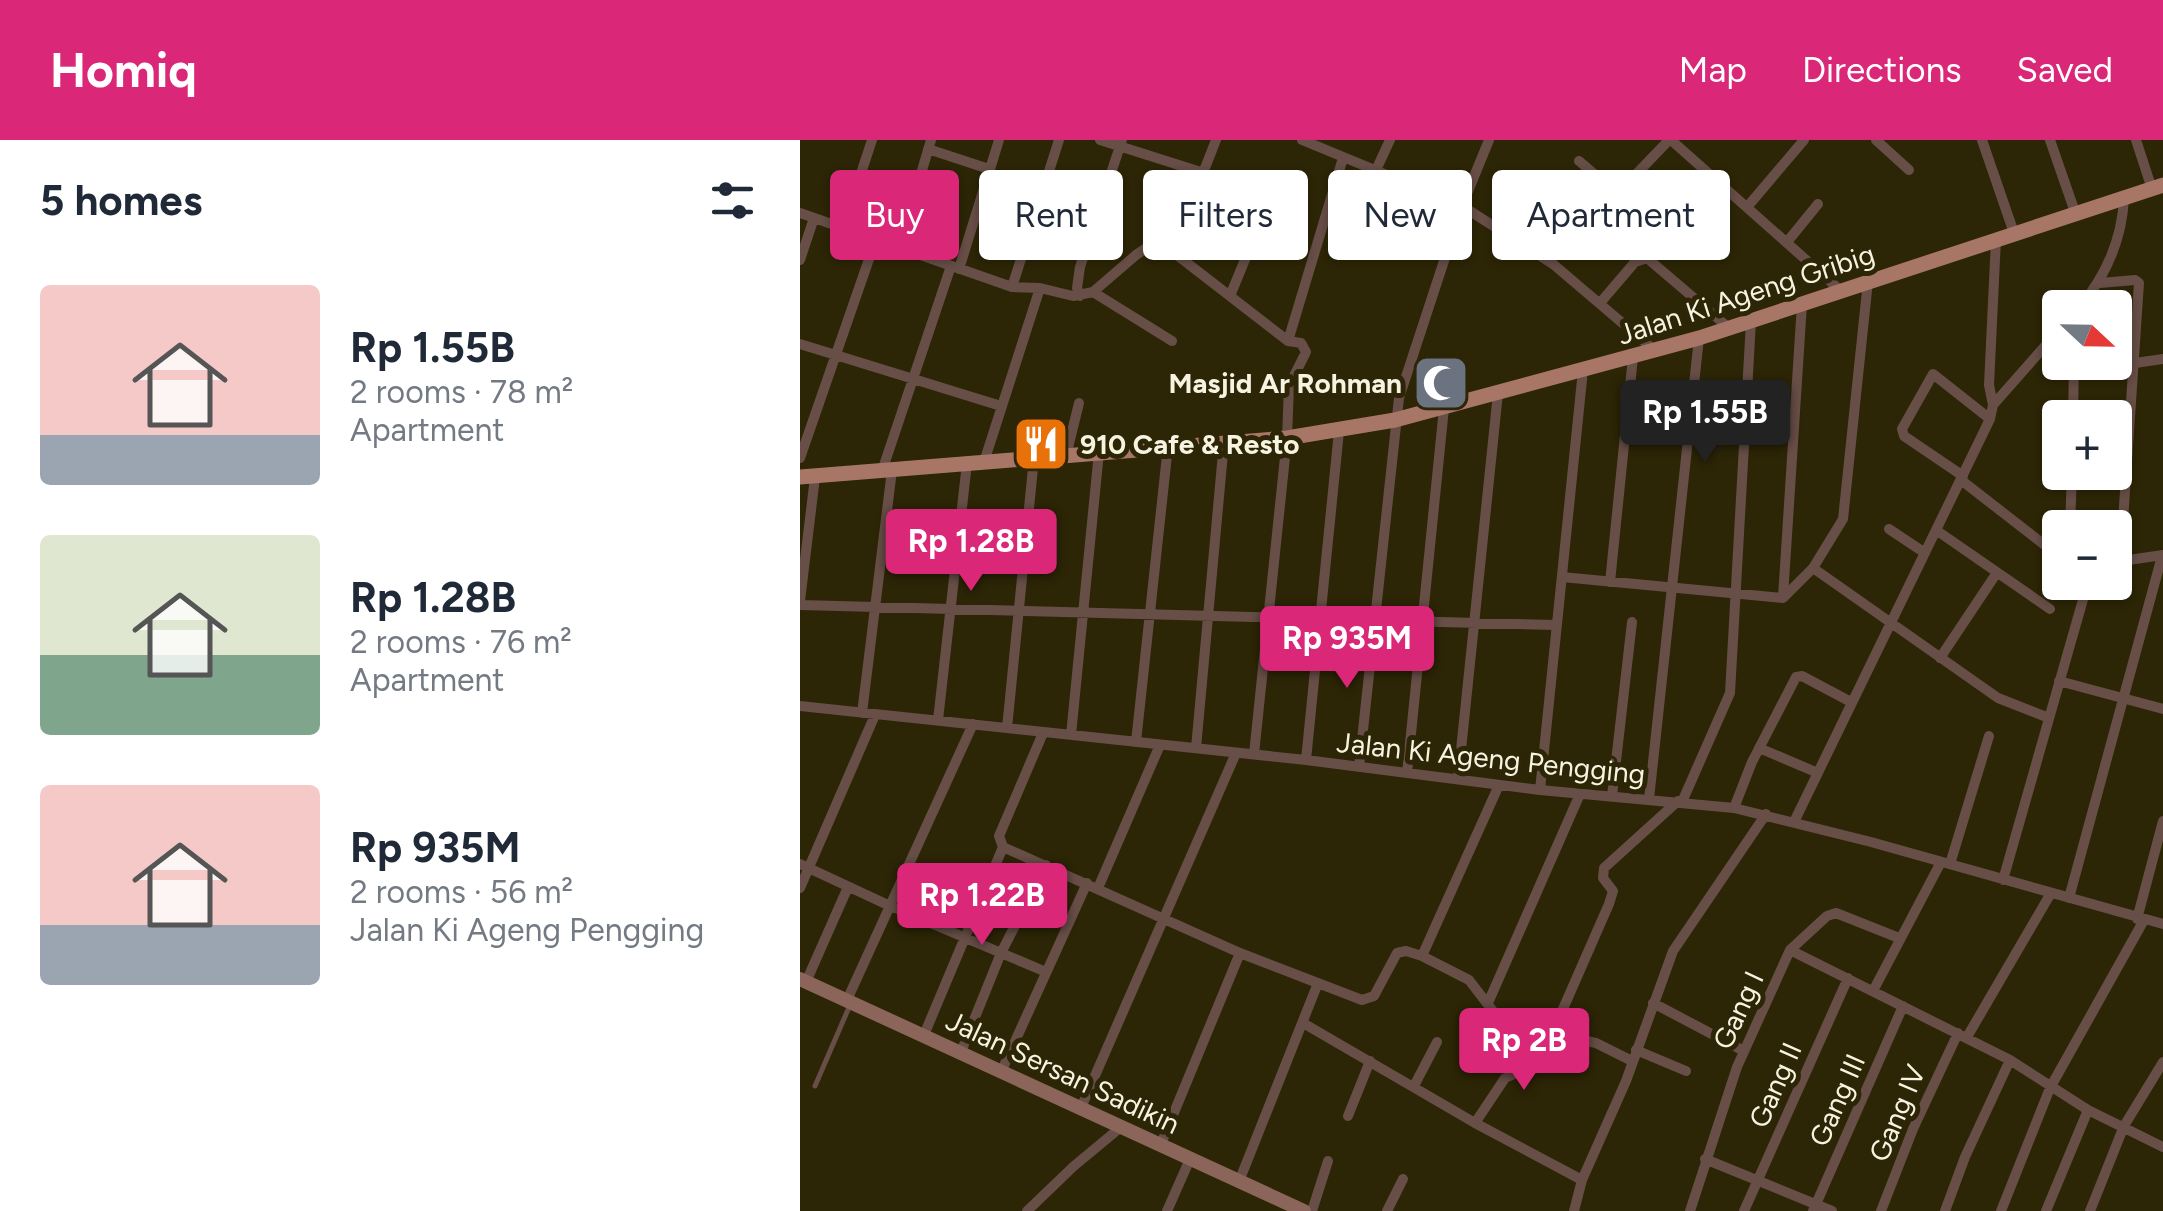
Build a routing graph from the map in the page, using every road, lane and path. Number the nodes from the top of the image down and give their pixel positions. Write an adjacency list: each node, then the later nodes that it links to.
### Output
1 (872, 140): 20 (street)
2 (999, 140): 19 (street)
3 (1059, 140): 49 (street)
4 (1100, 140): 15 (street)
5 (1216, 140): 23 (street)
6 (1302, 140): 17 (street)
7 (1390, 140): 24 (street)
8 (1488, 140): 26 (street)
9 (1670, 140): 18 (street); 30 (street)
10 (1804, 140): 30 (street)
11 (1876, 140): 25 (street)
12 (1982, 140): 36 (street)
13 (2050, 140): 32 (street)
14 (2136, 140): 27 (street)
15 (1121, 143): 22 (street); 54 (street)
16 (929, 145): 19 (street); 21 (street)
17 (1343, 158): 24 (street); 62 (street)
18 (1579, 161)
19 (989, 169): 46 (street)
20 (862, 170)
21 (922, 170)
22 (1196, 170)
23 (1205, 170)
24 (1376, 170)
25 (1909, 170)
26 (1472, 181)
27 (2158, 187): 28 (main road, Jalan Ki Ageng Gribig)
28 (2124, 198): 32 (main road, Jalan Ki Ageng Gribig); 48 (street)
29 (1818, 204): 38 (street)
30 (1748, 206): 38 (street)
31 (1472, 212): 56 (street)
32 (2075, 212): 36 (main road, Jalan Ki Ageng Gribig)
33 (800, 213): 34 (street)
34 (814, 218): 35 (street); 40 (street)
35 (830, 223)
36 (2014, 232): 37 (main road, Jalan Ki Ageng Gribig)
37 (1996, 238): 47 (main road, Jalan Ki Ageng Gribig); 74 (street)
38 (1787, 242): 52 (street)
39 (1143, 251): 53 (street)
40 (800, 260)
41 (869, 260): 66 (street)
42 (934, 260): 46 (street)
43 (1183, 260): 55 (street)
44 (1245, 260): 55 (street)
45 (1444, 260): 77 (street)
46 (955, 267): 49 (street); 71 (street)
47 (1868, 281): 52 (main road, Jalan Ki Ageng Gribig); 98 (street)
48 (2100, 283): 51 (street); 69 (street)
49 (1012, 287): 50 (street)
50 (1040, 288): 54 (street); 75 (street)
51 (2094, 290)
52 (1841, 291): 57 (main road, Jalan Ki Ageng Gribig)
53 (1094, 292): 54 (street); 61 (street)
54 (1080, 296)
55 (1230, 296): 62 (street)
56 (1600, 303): 59 (street); 65 (street)
57 (1802, 304): 58 (main road, Jalan Ki Ageng Gribig); 104 (street)
58 (1751, 322): 59 (main road, Jalan Ki Ageng Gribig); 103 (street)
59 (1729, 328): 60 (main road, Jalan Ki Ageng Gribig)
60 (1698, 338): 65 (main road, Jalan Ki Ageng Gribig); 102 (street)
61 (1172, 341)
62 (1288, 341): 80 (street)
63 (800, 344): 66 (street)
64 (2042, 349): 74 (street)
65 (1655, 351): 67 (main road, Jalan Ki Ageng Gribig)
66 (835, 355): 71 (street); 85 (street)
67 (1633, 357): 70 (main road, Jalan Ki Ageng Gribig); 101 (street)
68 (2163, 359): 69 (street)
69 (2135, 363): 91 (street)
70 (1583, 370): 72 (main road, Jalan Ki Ageng Gribig); 100 (street)
71 (912, 380): 75 (street); 88 (street)
72 (1498, 394): 76 (main road, Jalan Ki Ageng Gribig); 119 (street)
73 (1079, 403): 84 (street)
74 (1993, 404): 78 (street)
75 (1001, 406): 87 (street)
76 (1444, 408): 77 (main road, Jalan Ki Ageng Gribig); 117 (street)
77 (1395, 420): 79 (main road, Jalan Ki Ageng Gribig); 116 (street)
78 (1990, 420): 90 (street); 90 (street)
79 (1339, 431): 80 (main road, Jalan Ki Ageng Gribig); 115 (street)
80 (1287, 438): 81 (main road, Jalan Ki Ageng Gribig); 114 (street)
81 (1224, 442): 82 (main road, Jalan Ki Ageng Gribig); 113 (street)
82 (1168, 446): 83 (main road, Jalan Ki Ageng Gribig); 112 (street)
83 (1099, 452): 84 (main road, Jalan Ki Ageng Gribig); 111 (street)
84 (1066, 456): 86 (main road, Jalan Ki Ageng Gribig)
85 (800, 458)
86 (1034, 458): 87 (main road, Jalan Ki Ageng Gribig); 110 (street)
87 (975, 462): 88 (main road, Jalan Ki Ageng Gribig); 109 (street)
88 (887, 470): 89 (main road, Jalan Ki Ageng Gribig); 107 (street)
89 (807, 477): 106 (street)
90 (1962, 478): 93 (street); 94 (street)
91 (2124, 510)
92 (1889, 528): 95 (street)
93 (1936, 530): 95 (street); 99 (street)
94 (2042, 542)
95 (1925, 553): 120 (street)
96 (2162, 556): 97 (street); 124 (street)
97 (2132, 560)
98 (1812, 568): 104 (street); 120 (street)
99 (1996, 574): 108 (street); 122 (street)
100 (1562, 577): 101 (street); 121 (street)
101 (1610, 582): 102 (street)
102 (1672, 588): 103 (street); 151 (street)
103 (1735, 594): 104 (street); 152 (street)
104 (1783, 598)
105 (2083, 600): 123 (street)
106 (800, 603): 107 (street)
107 (876, 607): 109 (street); 128 (street)
108 (2050, 608)
109 (950, 609): 110 (street); 130 (street)
110 (1018, 611): 111 (street); 132 (street)
111 (1083, 612): 112 (street); 134 (street)
112 (1150, 614): 113 (street); 136 (street)
113 (1207, 616): 114 (street); 138 (street)
114 (1268, 618): 115 (street); 141 (street)
115 (1322, 619): 116 (street); 142 (street)
116 (1374, 620): 117 (street); 143 (street)
117 (1422, 622): 119 (street); 144 (street)
118 (1632, 622): 150 (street)
119 (1474, 623): 121 (street); 146 (street)
120 (1890, 623): 122 (street); 125 (street)
121 (1556, 625): 148 (street)
122 (1940, 658): 129 (street)
123 (2059, 681): 124 (street); 129 (street)
124 (2122, 698): 127 (street); 166 (street)
125 (1851, 702): 139 (street); 145 (street)
126 (800, 706): 128 (street, Jalan Ki Ageng Pengging)
127 (2163, 709)
128 (869, 714): 130 (street, Jalan Ki Ageng Pengging); 160 (street)
129 (2049, 718): 161 (street)
130 (938, 720): 131 (street, Jalan Ki Ageng Pengging)
131 (973, 724): 132 (street, Jalan Ki Ageng Pengging); 167 (street)
132 (1007, 728): 133 (street, Jalan Ki Ageng Pengging)
133 (1043, 732): 134 (street, Jalan Ki Ageng Pengging); 157 (street)
134 (1072, 736): 136 (street, Jalan Ki Ageng Pengging)
135 (1989, 736): 158 (street)
136 (1136, 742): 137 (street, Jalan Ki Ageng Pengging)
137 (1160, 745): 138 (street, Jalan Ki Ageng Pengging); 162 (street)
138 (1196, 748): 140 (street, Jalan Ki Ageng Pengging)
139 (1758, 748): 145 (street); 153 (street)
140 (1236, 753): 141 (street, Jalan Ki Ageng Pengging); 168 (street)
141 (1254, 754): 142 (street, Jalan Ki Ageng Pengging)
142 (1306, 760): 143 (street, Jalan Ki Ageng Pengging)
143 (1359, 767): 144 (street, Jalan Ki Ageng Pengging)
144 (1408, 773): 146 (street, Jalan Ki Ageng Pengging)
145 (1818, 773): 155 (street)
146 (1458, 779): 147 (street, Jalan Ki Ageng Pengging)
147 (1498, 784): 148 (street, Jalan Ki Ageng Pengging); 176 (street)
148 (1540, 790): 149 (street, Jalan Ki Ageng Pengging)
149 (1580, 794): 150 (street, Jalan Ki Ageng Pengging); 184 (street)
150 (1612, 796): 151 (street, Jalan Ki Ageng Pengging)
151 (1650, 799): 152 (street, Jalan Ki Ageng Pengging)
152 (1680, 801): 153 (street, Jalan Ki Ageng Pengging); 187 (street)
153 (1734, 808): 154 (street, Jalan Ki Ageng Pengging)
154 (1766, 814): 155 (street, Jalan Ki Ageng Pengging); 183 (street)
155 (1794, 822): 158 (street, Jalan Ki Ageng Pengging)
156 (2163, 822): 169 (street)
157 (1002, 847): 159 (street); 171 (street)
158 (1945, 863): 161 (street, Jalan Ki Ageng Pengging); 172 (street)
159 (1046, 865): 162 (street); 174 (street)
160 (804, 866): 163 (street); 164 (street)
161 (2003, 880): 165 (street, Jalan Ki Ageng Pengging)
162 (1092, 886): 168 (street); 177 (street)
163 (848, 887): 167 (street); 179 (street)
164 (800, 888)
165 (2051, 893): 166 (street, Jalan Ki Ageng Pengging); 189 (street, Gang IV)
166 (2069, 898): 169 (street, Jalan Ki Ageng Pengging)
167 (888, 905): 171 (street); 182 (street)
168 (1161, 918): 175 (street); 203 (street)
169 (2140, 919): 170 (street, Jalan Ki Ageng Pengging); 202 (street)
170 (2163, 924)
171 (966, 937): 174 (street); 188 (street)
172 (1899, 938): 173 (street, Gang I); 181 (street)
173 (1790, 950): 178 (street); 192 (street, Gang I)
174 (1002, 953): 177 (street); 193 (street)
175 (1240, 953): 180 (street); 209 (street)
176 (1422, 956): 180 (street); 184 (street)
177 (1046, 972): 198 (street)
178 (1848, 978): 181 (street); 217 (street, Gang II)
179 (803, 981): 182 (main road, Jalan Sersan Sadikin)
180 (1318, 982): 186 (street)
181 (1873, 991): 185 (street)
182 (849, 1001): 188 (main road, Jalan Sersan Sadikin); 200 (lane)
183 (1653, 1002): 192 (street); 194 (street)
184 (1488, 1003): 190 (street)
185 (1902, 1006): 189 (street); 218 (street, Gang III)
186 (1303, 1023): 196 (street); 214 (street)
187 (1552, 1034): 190 (street); 194 (street)
188 (924, 1035): 193 (main road, Jalan Sersan Sadikin)
189 (1962, 1035): 195 (street); 228 (street, Gang IV)
190 (1537, 1039): 206 (street)
191 (1437, 1042): 201 (street)
192 (1744, 1051): 212 (street, Gang I)
193 (961, 1052): 198 (main road, Jalan Sersan Sadikin)
194 (1634, 1056): 199 (street); 216 (street)
195 (2010, 1060): 202 (street); 229 (street)
196 (1370, 1061): 201 (street); 205 (street)
197 (2163, 1062): 207 (street)
198 (1002, 1070): 203 (main road, Jalan Sersan Sadikin)
199 (1686, 1071)
200 (814, 1086)
201 (1414, 1086): 206 (street)
202 (2050, 1088): 204 (street); 230 (street)
203 (1080, 1110): 208 (main road, Jalan Sersan Sadikin)
204 (2088, 1110): 207 (street); 231 (street)
205 (1348, 1116)
206 (1474, 1123): 216 (street)
207 (2124, 1126): 210 (street); 232 (street)
208 (1121, 1127): 209 (main road, Jalan Sersan Sadikin); 219 (street)
209 (1160, 1144): 211 (main road, Jalan Sersan Sadikin)
210 (2163, 1147)
211 (1190, 1159): 214 (main road, Jalan Sersan Sadikin); 220 (street)
212 (1705, 1159): 217 (street); 225 (street, Gang I)
213 (1328, 1161): 222 (street)
214 (1240, 1179): 221 (main road, Jalan Sersan Sadikin)
215 (1403, 1179): 223 (street)
216 (1582, 1180): 224 (street)
217 (1756, 1180): 218 (street); 226 (street, Gang II)
218 (1814, 1208): 227 (street)
219 (1027, 1211)
220 (1167, 1211)
221 (1304, 1211)
222 (1312, 1211)
223 (1387, 1211)
224 (1574, 1211)
225 (1690, 1211)
226 (1744, 1211)
227 (1832, 1211)
228 (1881, 1211)
229 (1945, 1211)
230 (2001, 1211)
231 (2046, 1211)
232 (2090, 1211)

